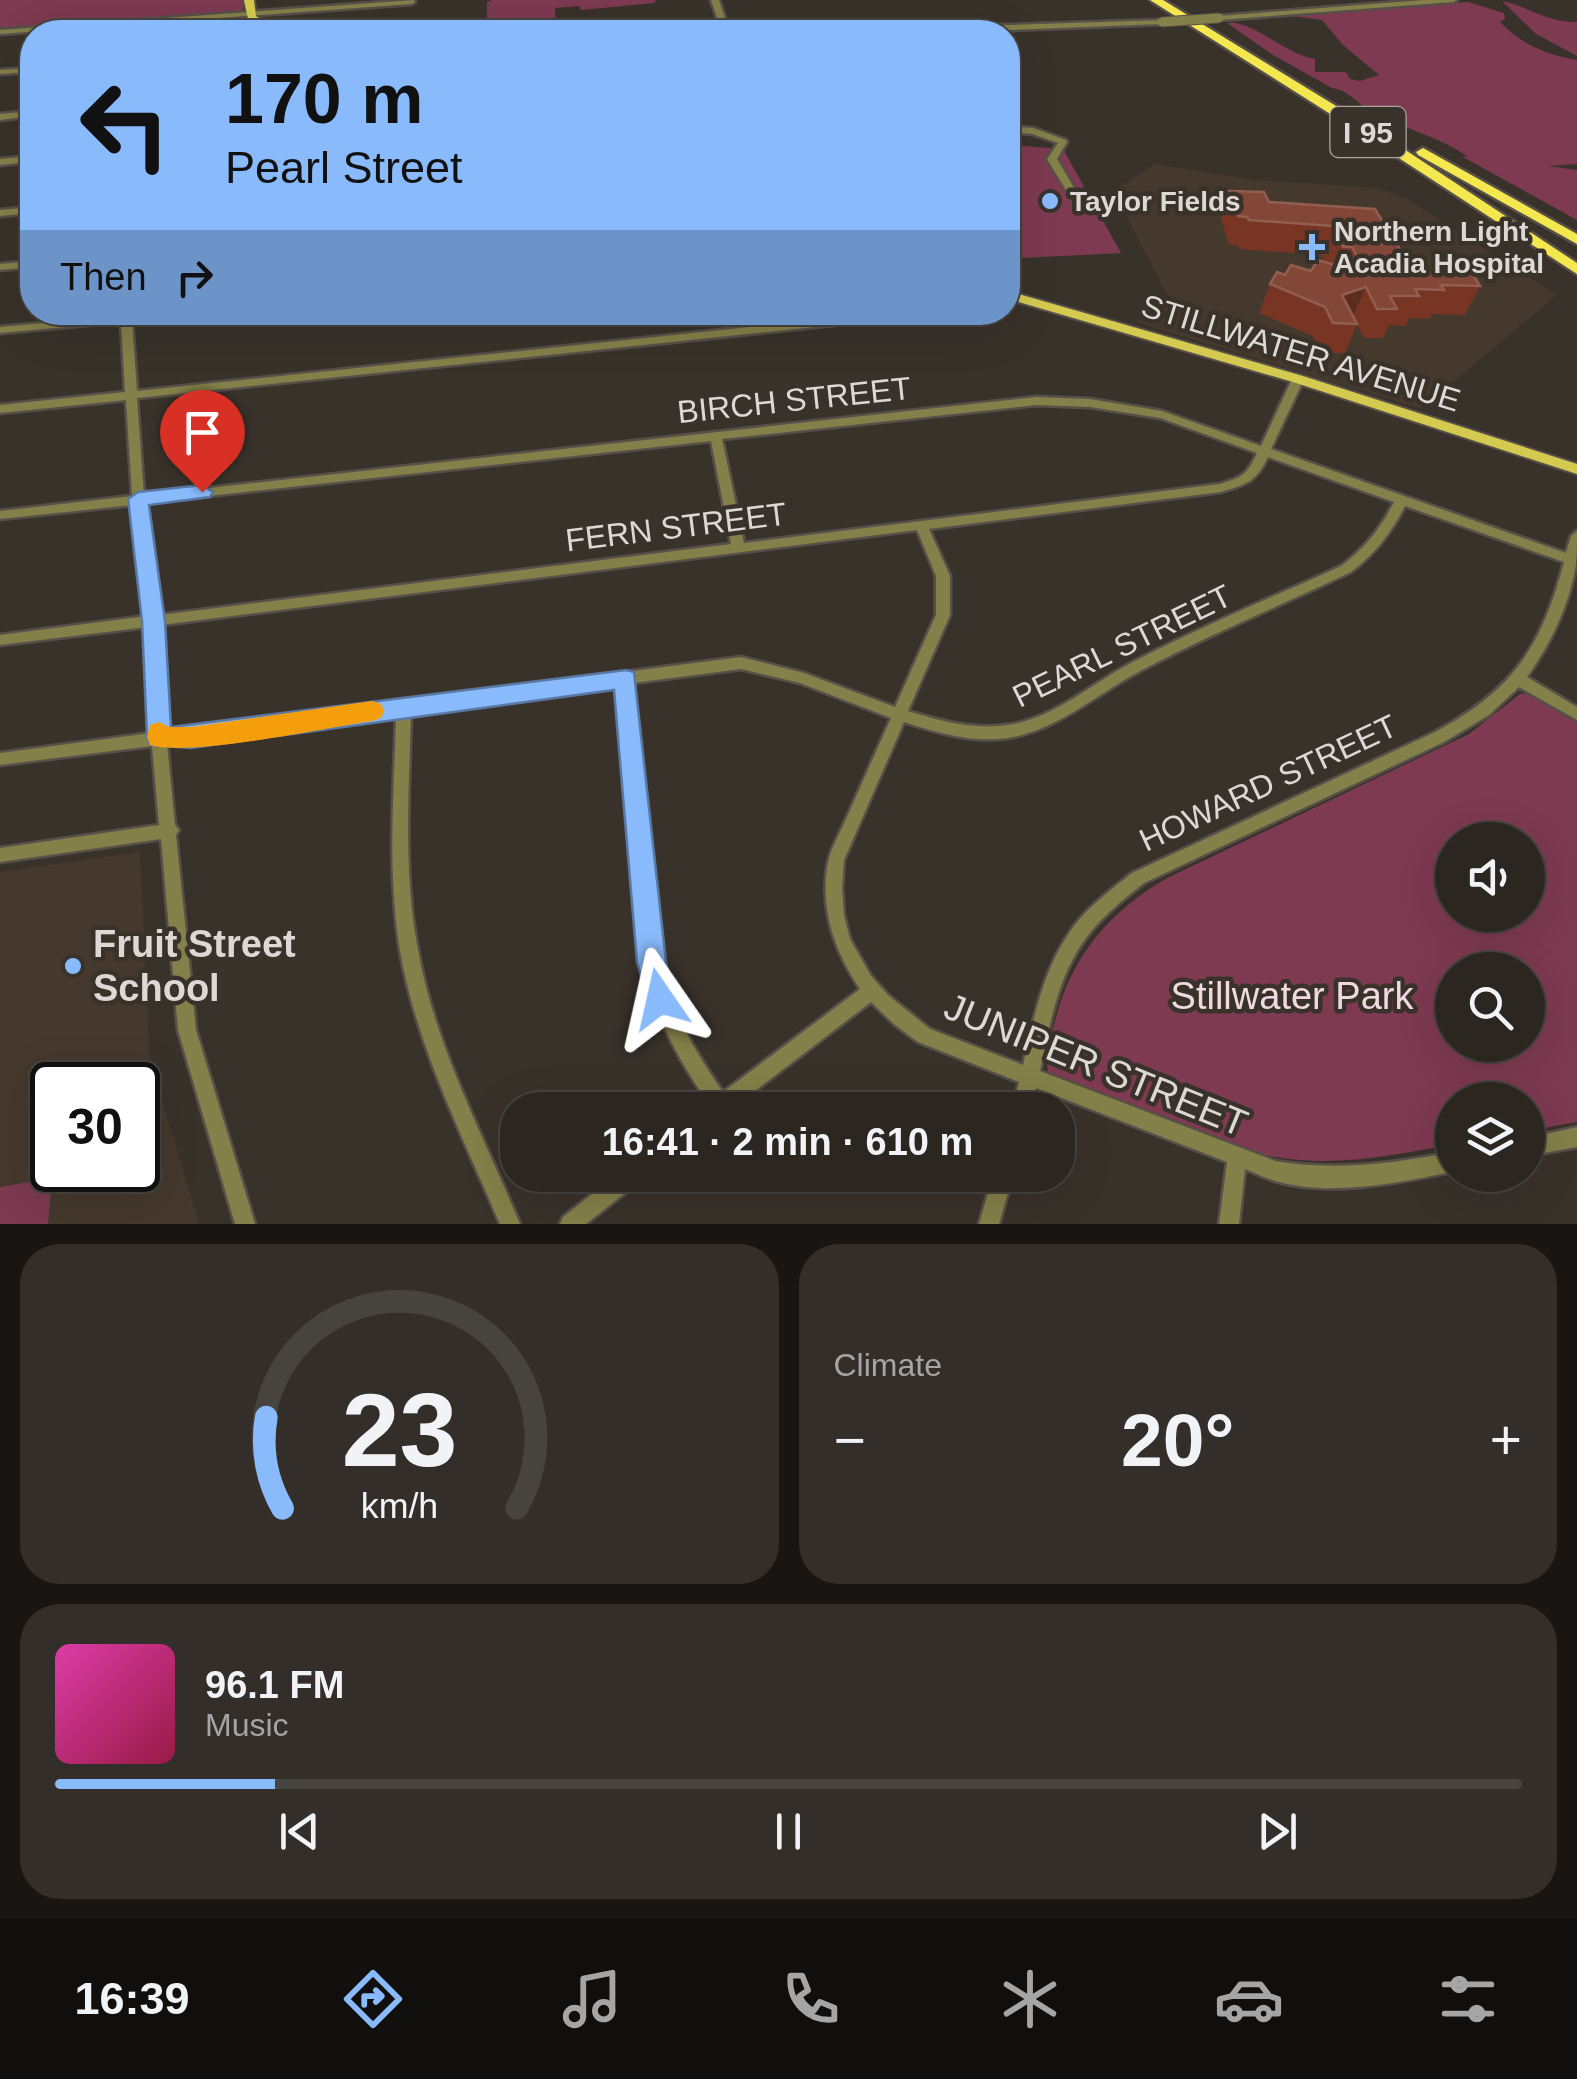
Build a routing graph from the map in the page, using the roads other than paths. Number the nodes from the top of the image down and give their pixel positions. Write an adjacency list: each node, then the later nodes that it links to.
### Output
1 (249, 0): 6 (main road)
2 (1154, 0): 13 (highway, I 95)
3 (1168, 0): 12 (highway, I 95)
4 (1452, 0): 9 (street, bridge)
5 (411, 2): 6 (street)
6 (250, 14): 7 (street); 8 (main road)
7 (167, 20)
8 (254, 20)
9 (1020, 27)
10 (1020, 131): 11 (street)
11 (1074, 198)
12 (1577, 240)
13 (1577, 270)
14 (1020, 298): 19 (main road, STILLWATER AVENUE)
15 (45, 325): 18 (street)
16 (128, 325): 20 (street)
17 (806, 325): 20 (street)
18 (0, 330)
19 (1298, 379): 23 (street, FERN STREET); 24 (main road, STILLWATER AVENUE)
20 (132, 396): 21 (street); 25 (street)
21 (0, 409)
22 (716, 437): 23 (street, BIRCH STREET); 25 (street, BIRCH STREET); 30 (street)
23 (1264, 451): 26 (street, BIRCH STREET); 28 (street, FERN STREET)
24 (1577, 469)
25 (138, 499): 27 (street, BIRCH STREET); 32 (street)
26 (1401, 500): 31 (street, BIRCH STREET); 37 (street, PEARL STREET)
27 (0, 515)
28 (922, 524): 30 (street, FERN STREET); 37 (street, JUNIPER STREET)
29 (1577, 536): 31 (street, HOWARD STREET)
30 (738, 547): 32 (street, FERN STREET)
31 (1571, 560): 35 (street, HOWARD STREET)
32 (154, 621): 33 (street, FERN STREET); 39 (street)
33 (0, 640)
34 (626, 679): 36 (street, PEARL STREET); 37 (street, PEARL STREET); 45 (street)
35 (1518, 679): 38 (street); 44 (street, HOWARD STREET)
36 (404, 706): 39 (street, PEARL STREET); 55 (street)
37 (902, 713): 43 (street, JUNIPER STREET)
38 (1577, 714)
39 (159, 737): 40 (street, PEARL STREET); 41 (street)
40 (0, 759)
41 (171, 830): 42 (street); 54 (street)
42 (0, 855)
43 (870, 992): 44 (street, JUNIPER STREET); 46 (street)
44 (1030, 1077): 47 (street, HOWARD STREET); 50 (street, JUNIPER STREET)
45 (708, 1092)
46 (739, 1092)
47 (1026, 1092)
48 (1577, 1137): 49 (street)
49 (1545, 1144)
50 (1237, 1160): 51 (street, JUNIPER STREET); 58 (street)
51 (1435, 1165)
52 (610, 1192): 56 (street)
53 (998, 1192): 57 (street)
54 (245, 1224)
55 (510, 1224)
56 (570, 1224)
57 (990, 1224)
58 (1229, 1224)

